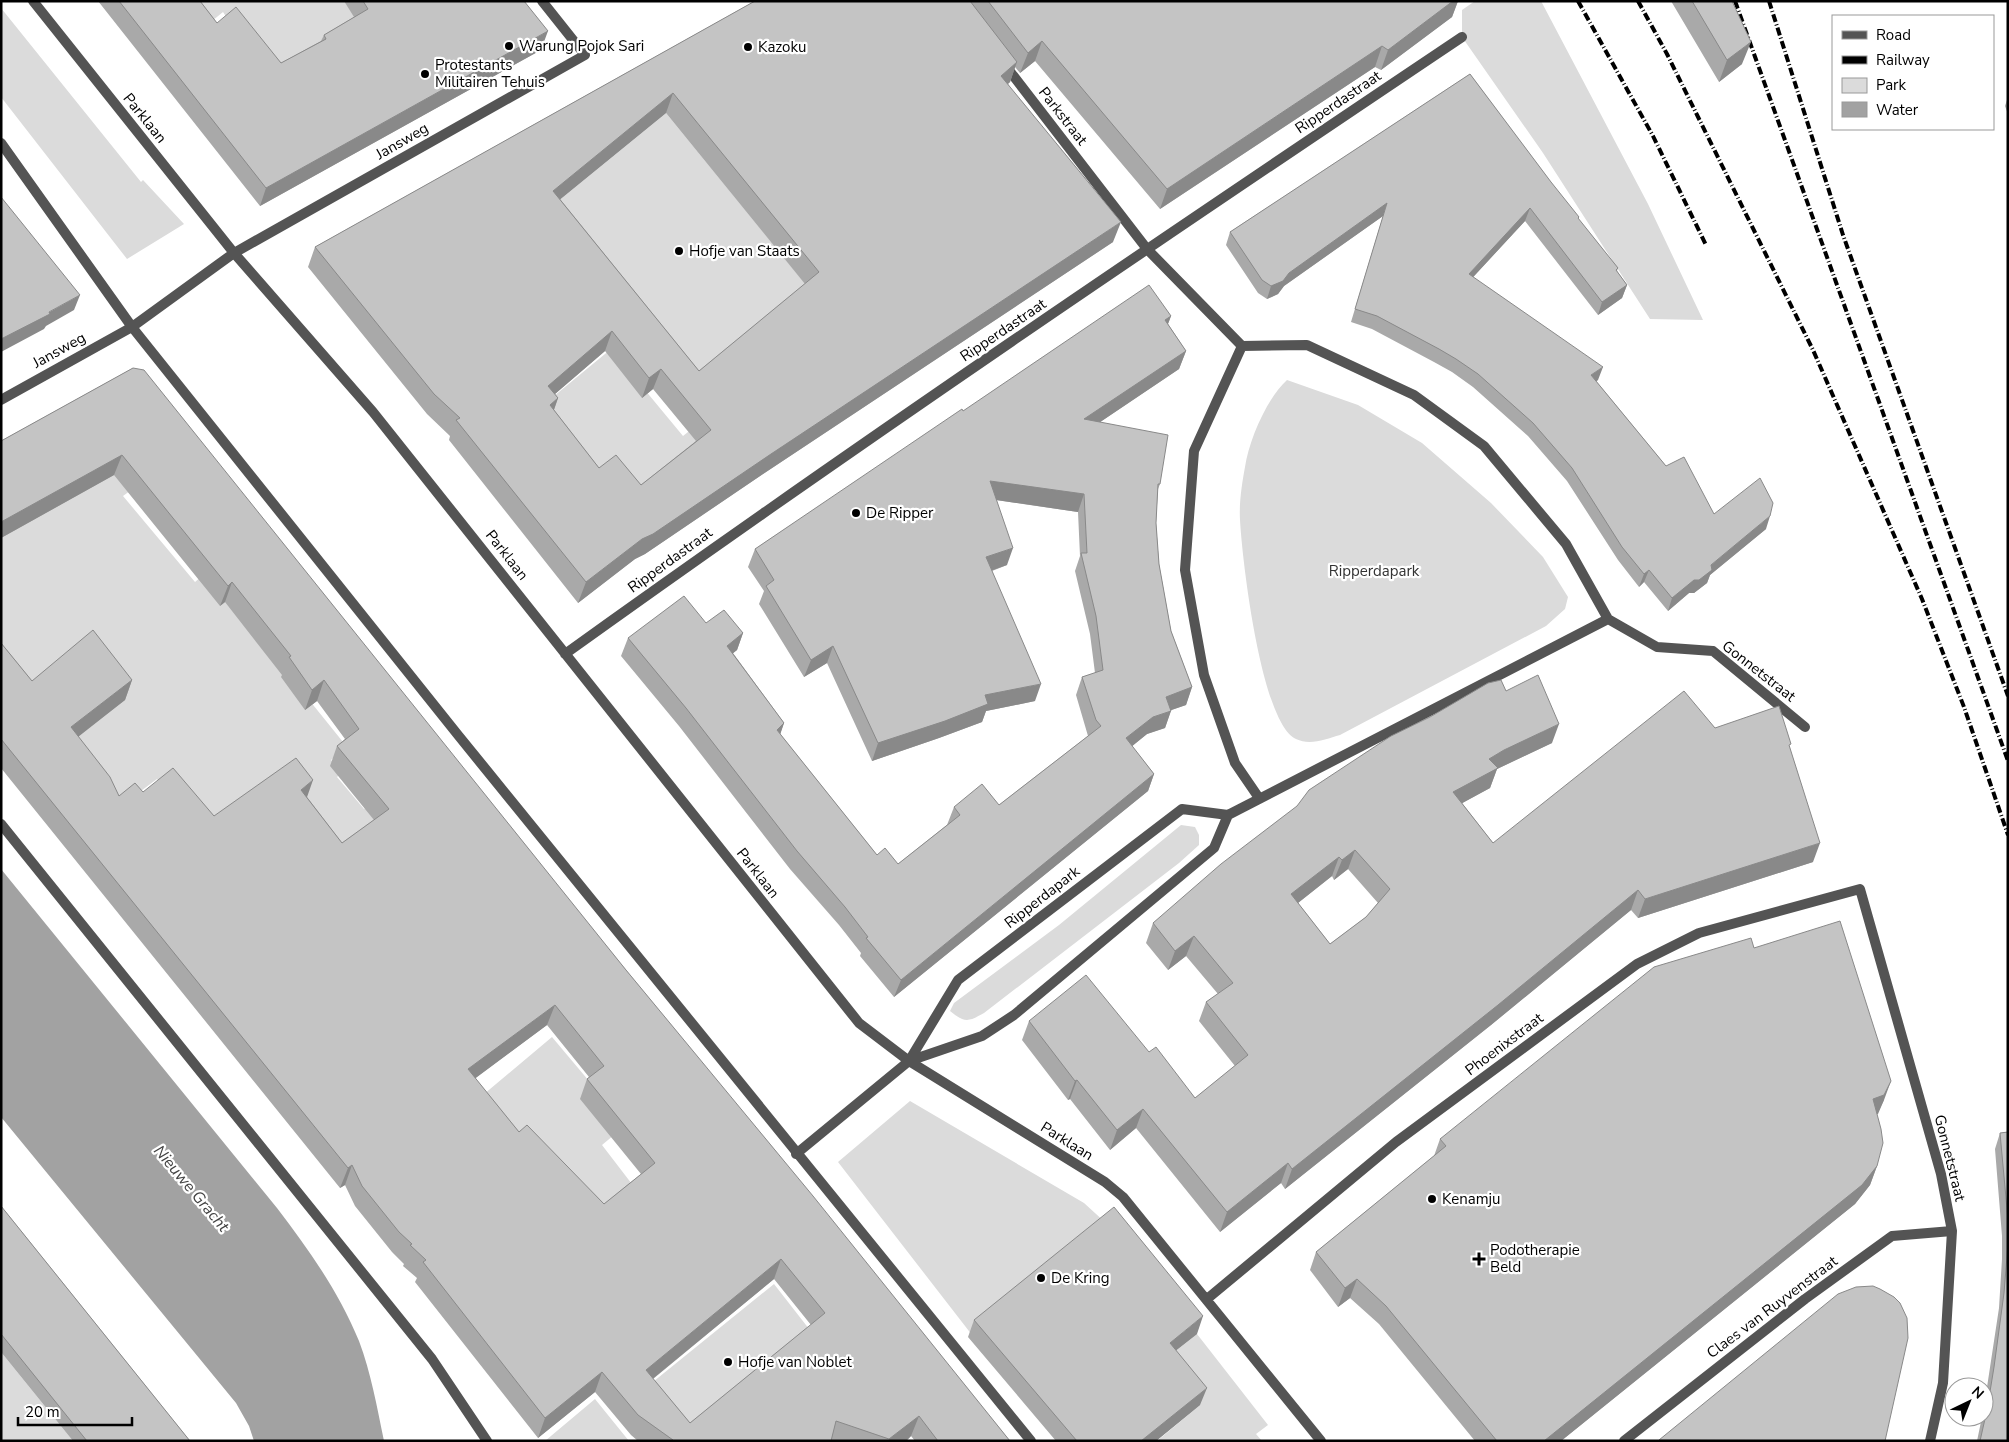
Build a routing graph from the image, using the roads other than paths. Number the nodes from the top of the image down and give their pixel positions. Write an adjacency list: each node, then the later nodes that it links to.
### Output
1 (33, 1): 7 (street, Parklaan)
2 (542, 1): 7 (street, Jansweg)
3 (1462, 37): 6 (street, Ripperdastraat)
4 (996, 54): 6 (street, Parkstraat)
5 (1, 143): 8 (street)
6 (1147, 249): 9 (street); 12 (street, Ripperdastraat)
7 (234, 253): 8 (street); 12 (street, Parklaan)
8 (132, 327): 10 (street, Jansweg); 19 (street)
9 (1242, 346): 11 (street); 14 (street)
10 (1, 400)
11 (1608, 619): 13 (street, Gonnetstraat); 14 (street)
12 (565, 654): 18 (street, Parklaan)
13 (1805, 726)
14 (1259, 798): 15 (street)
15 (1228, 815): 18 (street, Ripperdapark); 18 (street, Ripperdapark)
16 (1, 824): 22 (street)
17 (1860, 889): 20 (street, Gonnetstraat); 21 (street, Phoenixstraat)
18 (909, 1061): 19 (street, Ripperdapark); 21 (street, Parklaan)
19 (796, 1154): 23 (street)
20 (1952, 1232): 25 (street, Claes van Ruyvenstraat); 26 (street, Gonnetstraat)
21 (1207, 1299): 24 (street, Parklaan)
22 (487, 1441)
23 (1031, 1441)
24 (1321, 1441)
25 (1624, 1441)
26 (1930, 1441)

